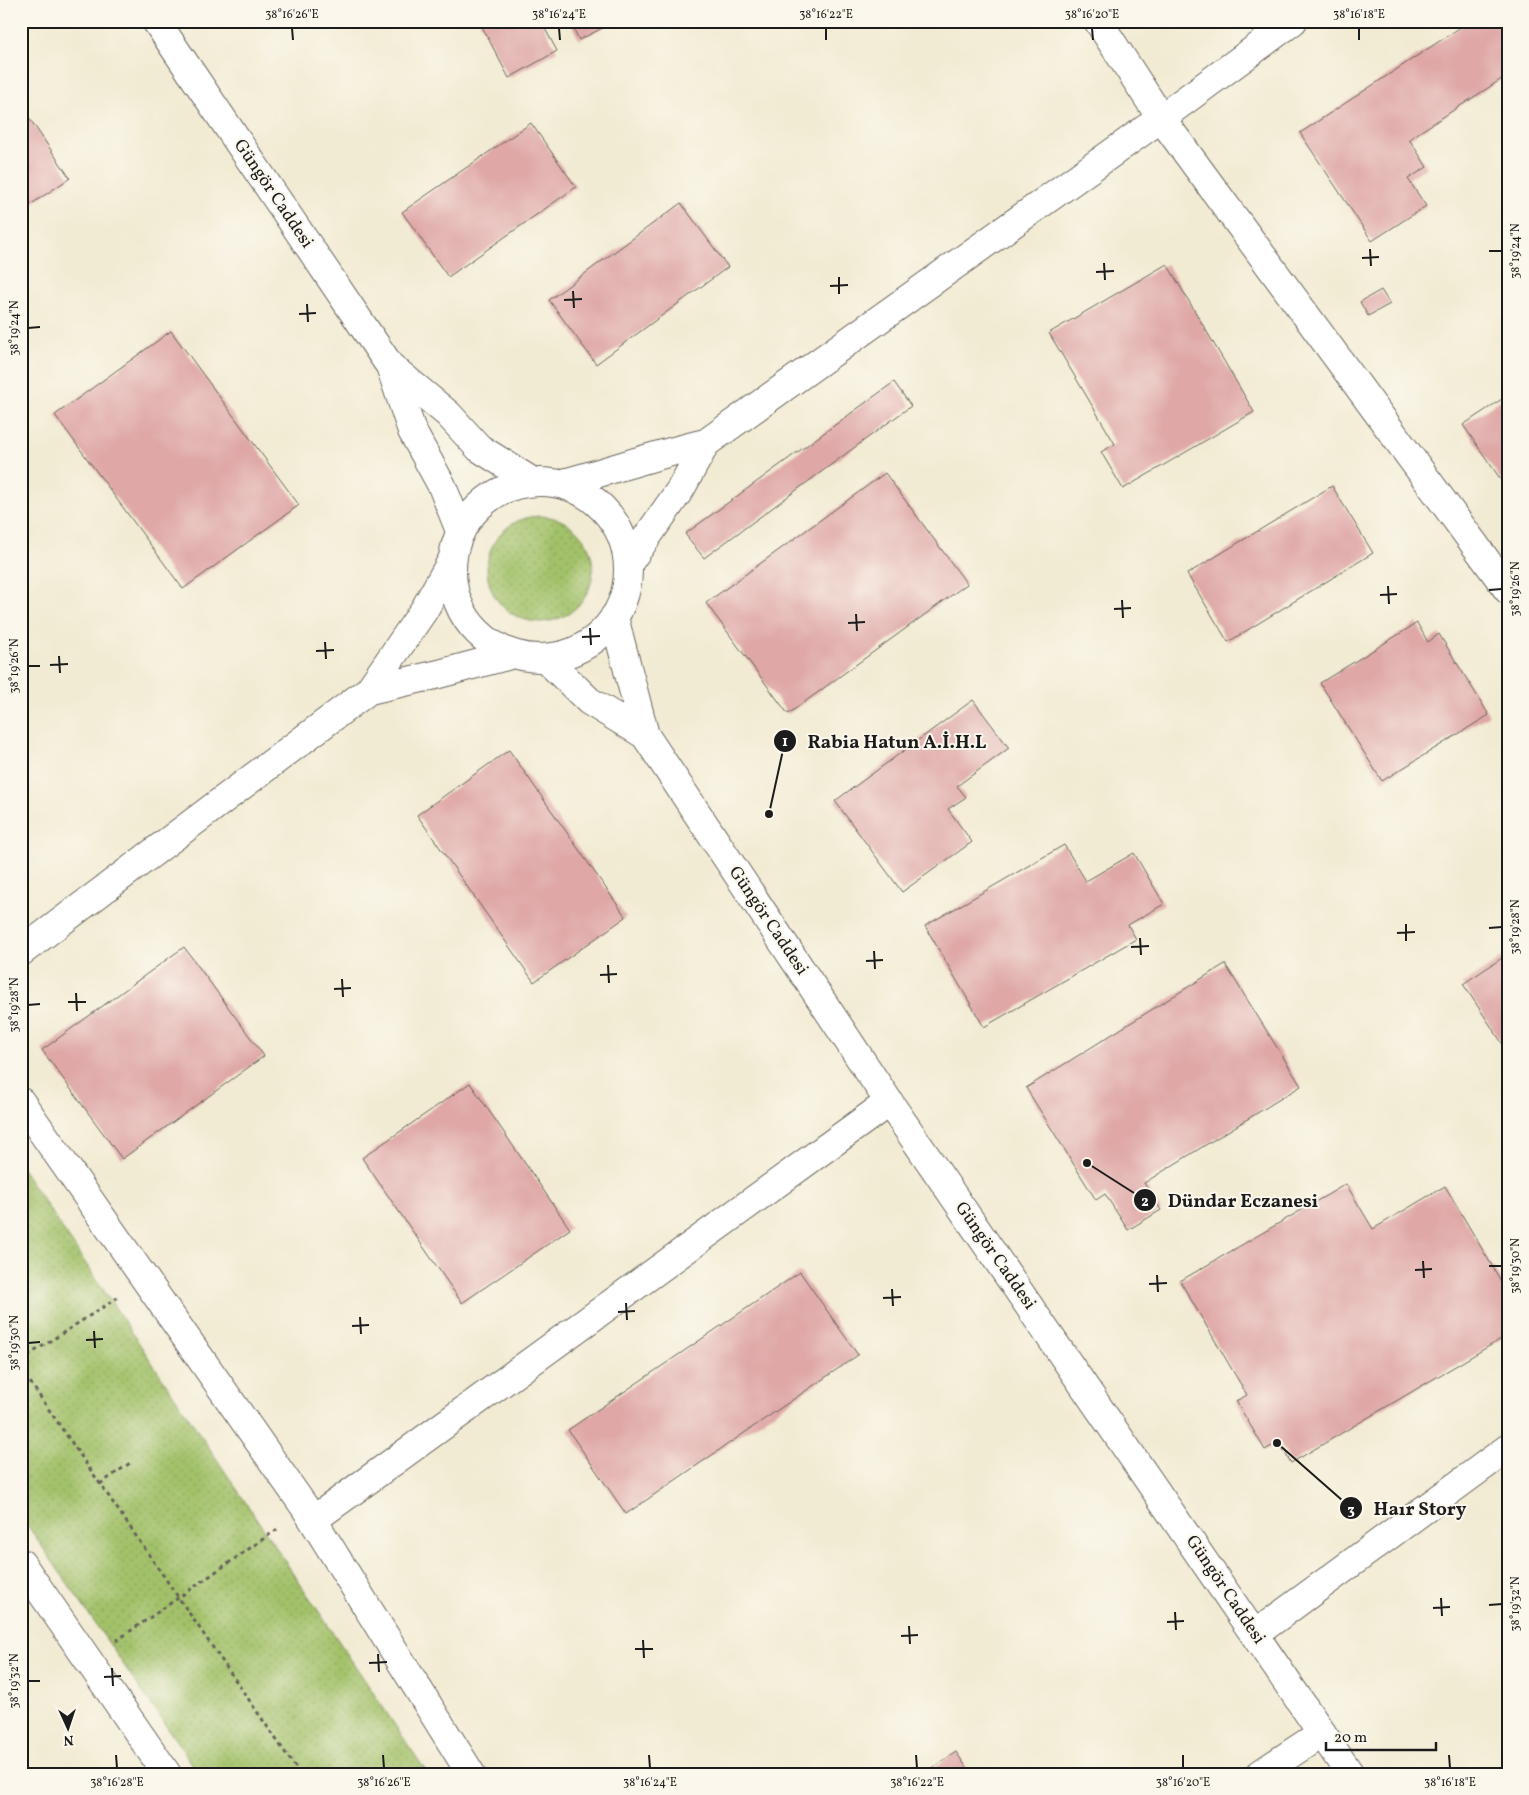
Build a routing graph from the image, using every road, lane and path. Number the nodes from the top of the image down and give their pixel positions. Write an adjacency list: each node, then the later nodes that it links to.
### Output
1 (156, 21): 5 (street, Güngör Caddesi)
2 (1098, 21): 4 (street)
3 (1293, 21): 4 (street)
4 (1161, 118): 6 (street); 12 (street)
5 (390, 366): 7 (street); 9 (street)
6 (706, 442): 8 (street); 11 (street)
7 (533, 482): 8 (street); 9 (street)
8 (560, 484): 11 (street)
9 (460, 531): 10 (street)
10 (452, 560): 14 (street); 16 (street)
11 (628, 564): 13 (street)
12 (1508, 590)
13 (614, 617): 15 (street); 17 (street)
14 (514, 654): 15 (street); 16 (street)
15 (545, 658): 17 (street)
16 (369, 690): 18 (street)
17 (645, 735): 20 (street, Güngör Caddesi)
18 (21, 952)
19 (21, 1102): 21 (street)
20 (889, 1102): 27 (street); 30 (street, Güngör Caddesi)
21 (145, 1280): 22 (path); 27 (street)
22 (21, 1360)
23 (21, 1369): 26 (path)
24 (1508, 1448): 30 (street)
25 (130, 1463): 26 (path)
26 (100, 1484): 29 (path)
27 (310, 1515): 29 (path); 35 (street)
28 (21, 1563): 31 (street)
29 (178, 1598): 31 (path); 34 (path)
30 (1255, 1634): 32 (street, Güngör Caddesi)
31 (89, 1660): 33 (street)
32 (1322, 1732): 36 (street); 37 (street, Güngör Caddesi)
33 (167, 1774)
34 (300, 1774)
35 (471, 1774)
36 (1260, 1774)
37 (1350, 1774)

